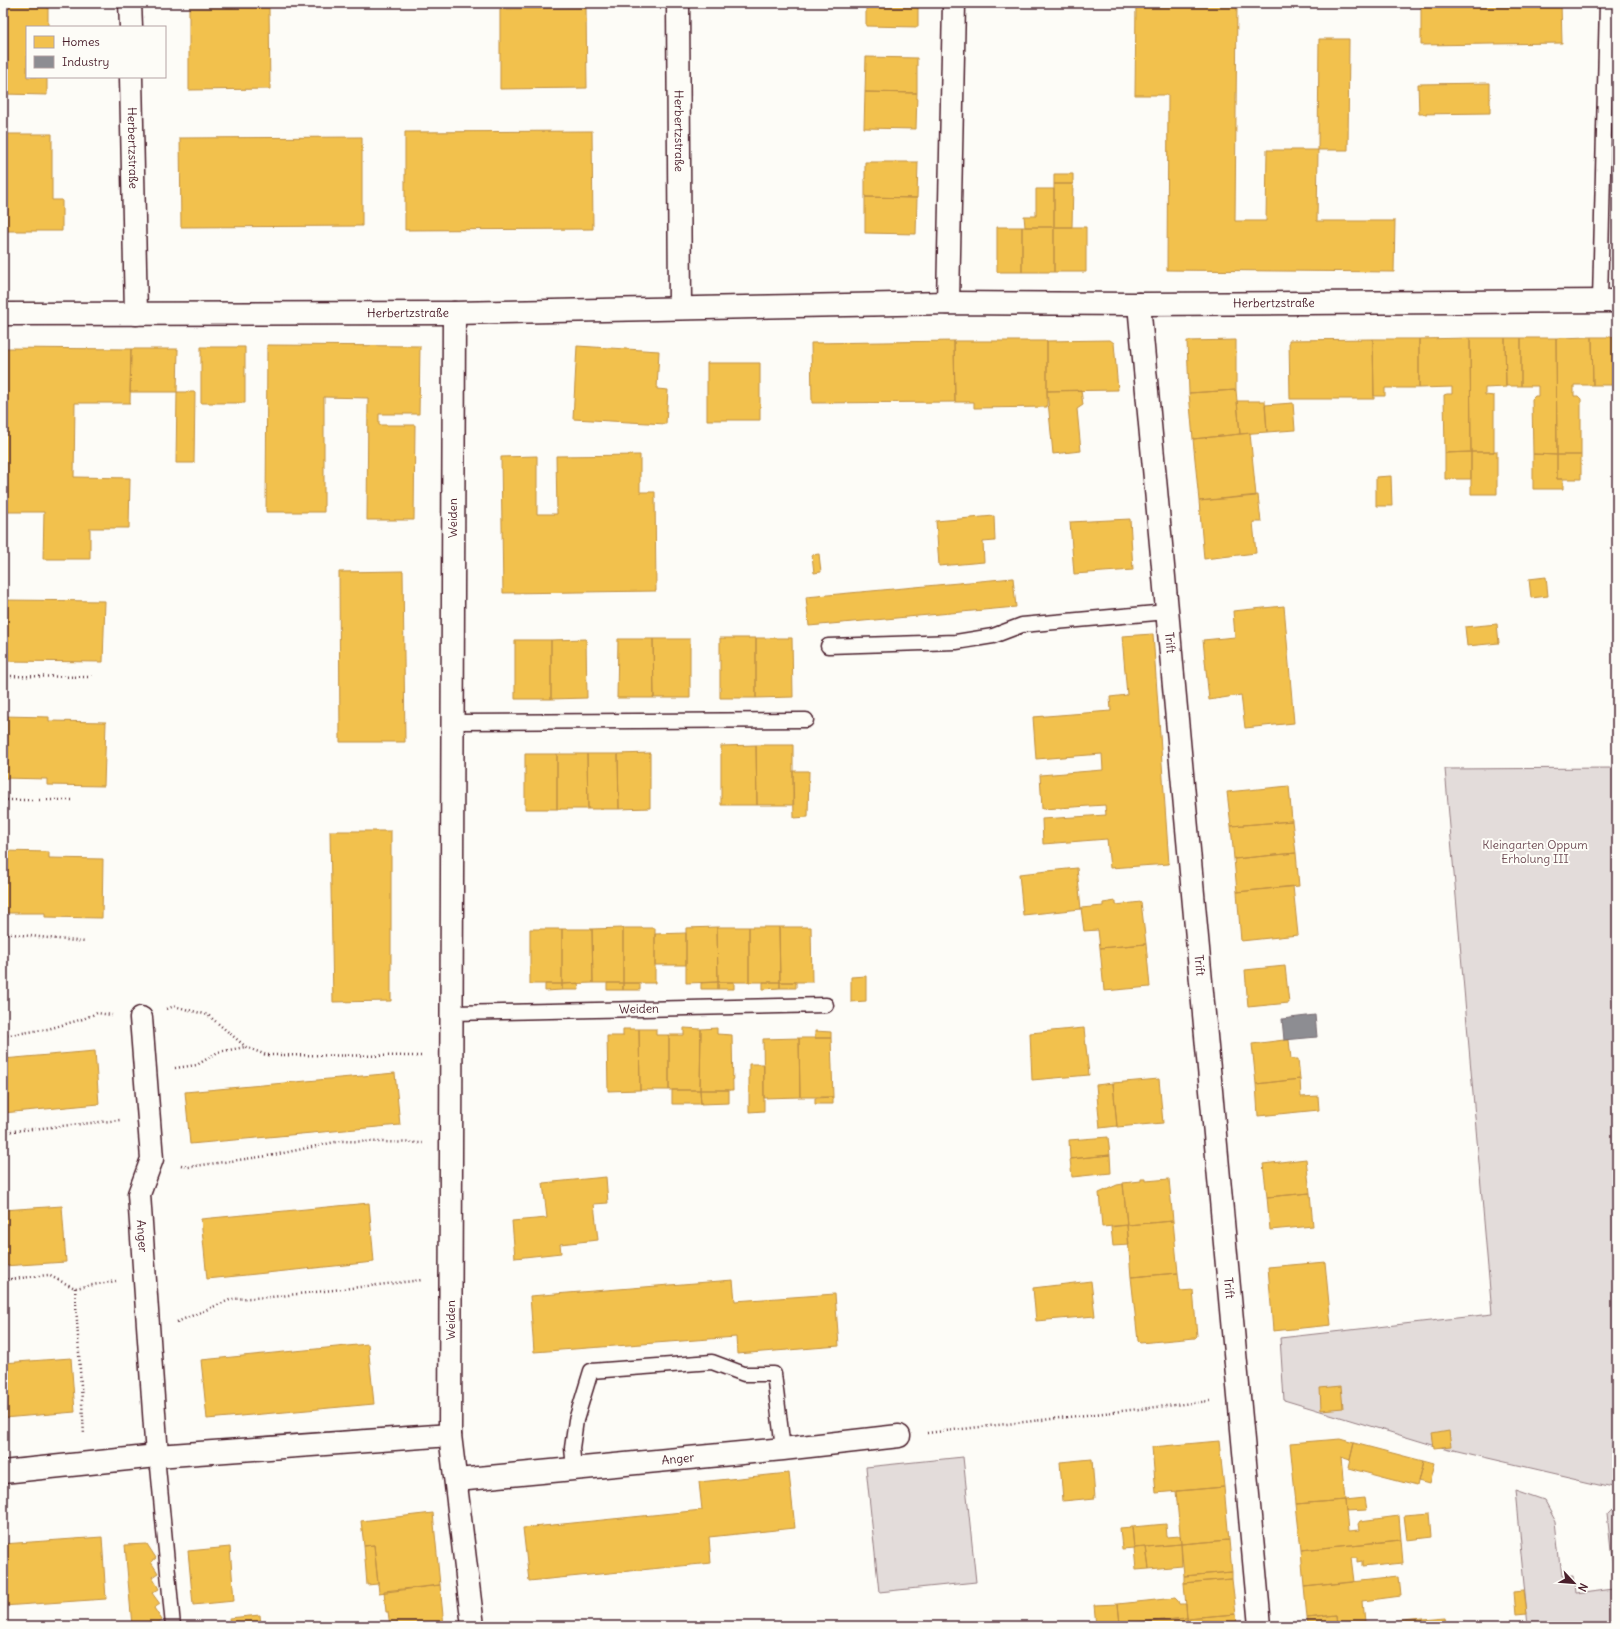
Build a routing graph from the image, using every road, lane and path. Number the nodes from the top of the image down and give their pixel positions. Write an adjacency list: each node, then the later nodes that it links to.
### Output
1 (130, 3): 5 (street)
2 (678, 3): 10 (street, Herbertzstraße)
3 (954, 3): 8 (street)
4 (1607, 3): 7 (lane, Herbertzstraße)
5 (130, 26)
6 (131, 78): 13 (street, Herbertzstraße)
7 (1609, 301): 9 (street, Herbertzstraße)
8 (948, 303): 9 (street, Herbertzstraße); 10 (street, Herbertzstraße)
9 (1139, 304): 14 (street, Trift)
10 (680, 308): 11 (street, Herbertzstraße)
11 (454, 313): 13 (street, Herbertzstraße); 19 (street, Weiden)
12 (3, 314): 13 (street, Herbertzstraße)
13 (136, 314)
14 (1167, 612): 15 (lane); 40 (street, Trift)
15 (828, 646)
16 (3, 676): 17 (path)
17 (93, 677)
18 (806, 720): 19 (lane)
19 (453, 722): 25 (street, Weiden)
20 (3, 800): 21 (path)
21 (73, 800)
22 (3, 933): 23 (path)
23 (85, 942)
24 (826, 1005): 25 (lane, Weiden)
25 (452, 1013): 29 (street, Weiden)
26 (141, 1018): 27 (path); 28 (path); 30 (street, Anger)
27 (3, 1036)
28 (246, 1047): 29 (path); 30 (path)
29 (452, 1056): 33 (street, Weiden)
30 (145, 1070): 31 (street, Anger)
31 (148, 1118): 32 (path); 34 (street, Anger)
32 (3, 1132)
33 (452, 1144): 34 (path); 37 (street, Weiden)
34 (152, 1159): 35 (street, Anger)
35 (145, 1277): 38 (path); 39 (street, Anger)
36 (3, 1280): 38 (path)
37 (451, 1280): 39 (path); 41 (street, Weiden)
38 (75, 1288): 45 (path)
39 (148, 1333): 44 (street, Anger)
40 (1238, 1398): 42 (path); 51 (street, Trift)
41 (450, 1436): 44 (street); 48 (street, Weiden)
42 (899, 1436): 43 (street, Anger)
43 (782, 1449): 46 (street, Anger); 46 (lane)
44 (157, 1456): 45 (street); 49 (lane)
45 (86, 1463): 47 (street)
46 (574, 1468): 48 (street, Anger)
47 (3, 1472)
48 (457, 1480): 50 (street, Weiden)
49 (173, 1626)
50 (473, 1626)
51 (1260, 1626)

